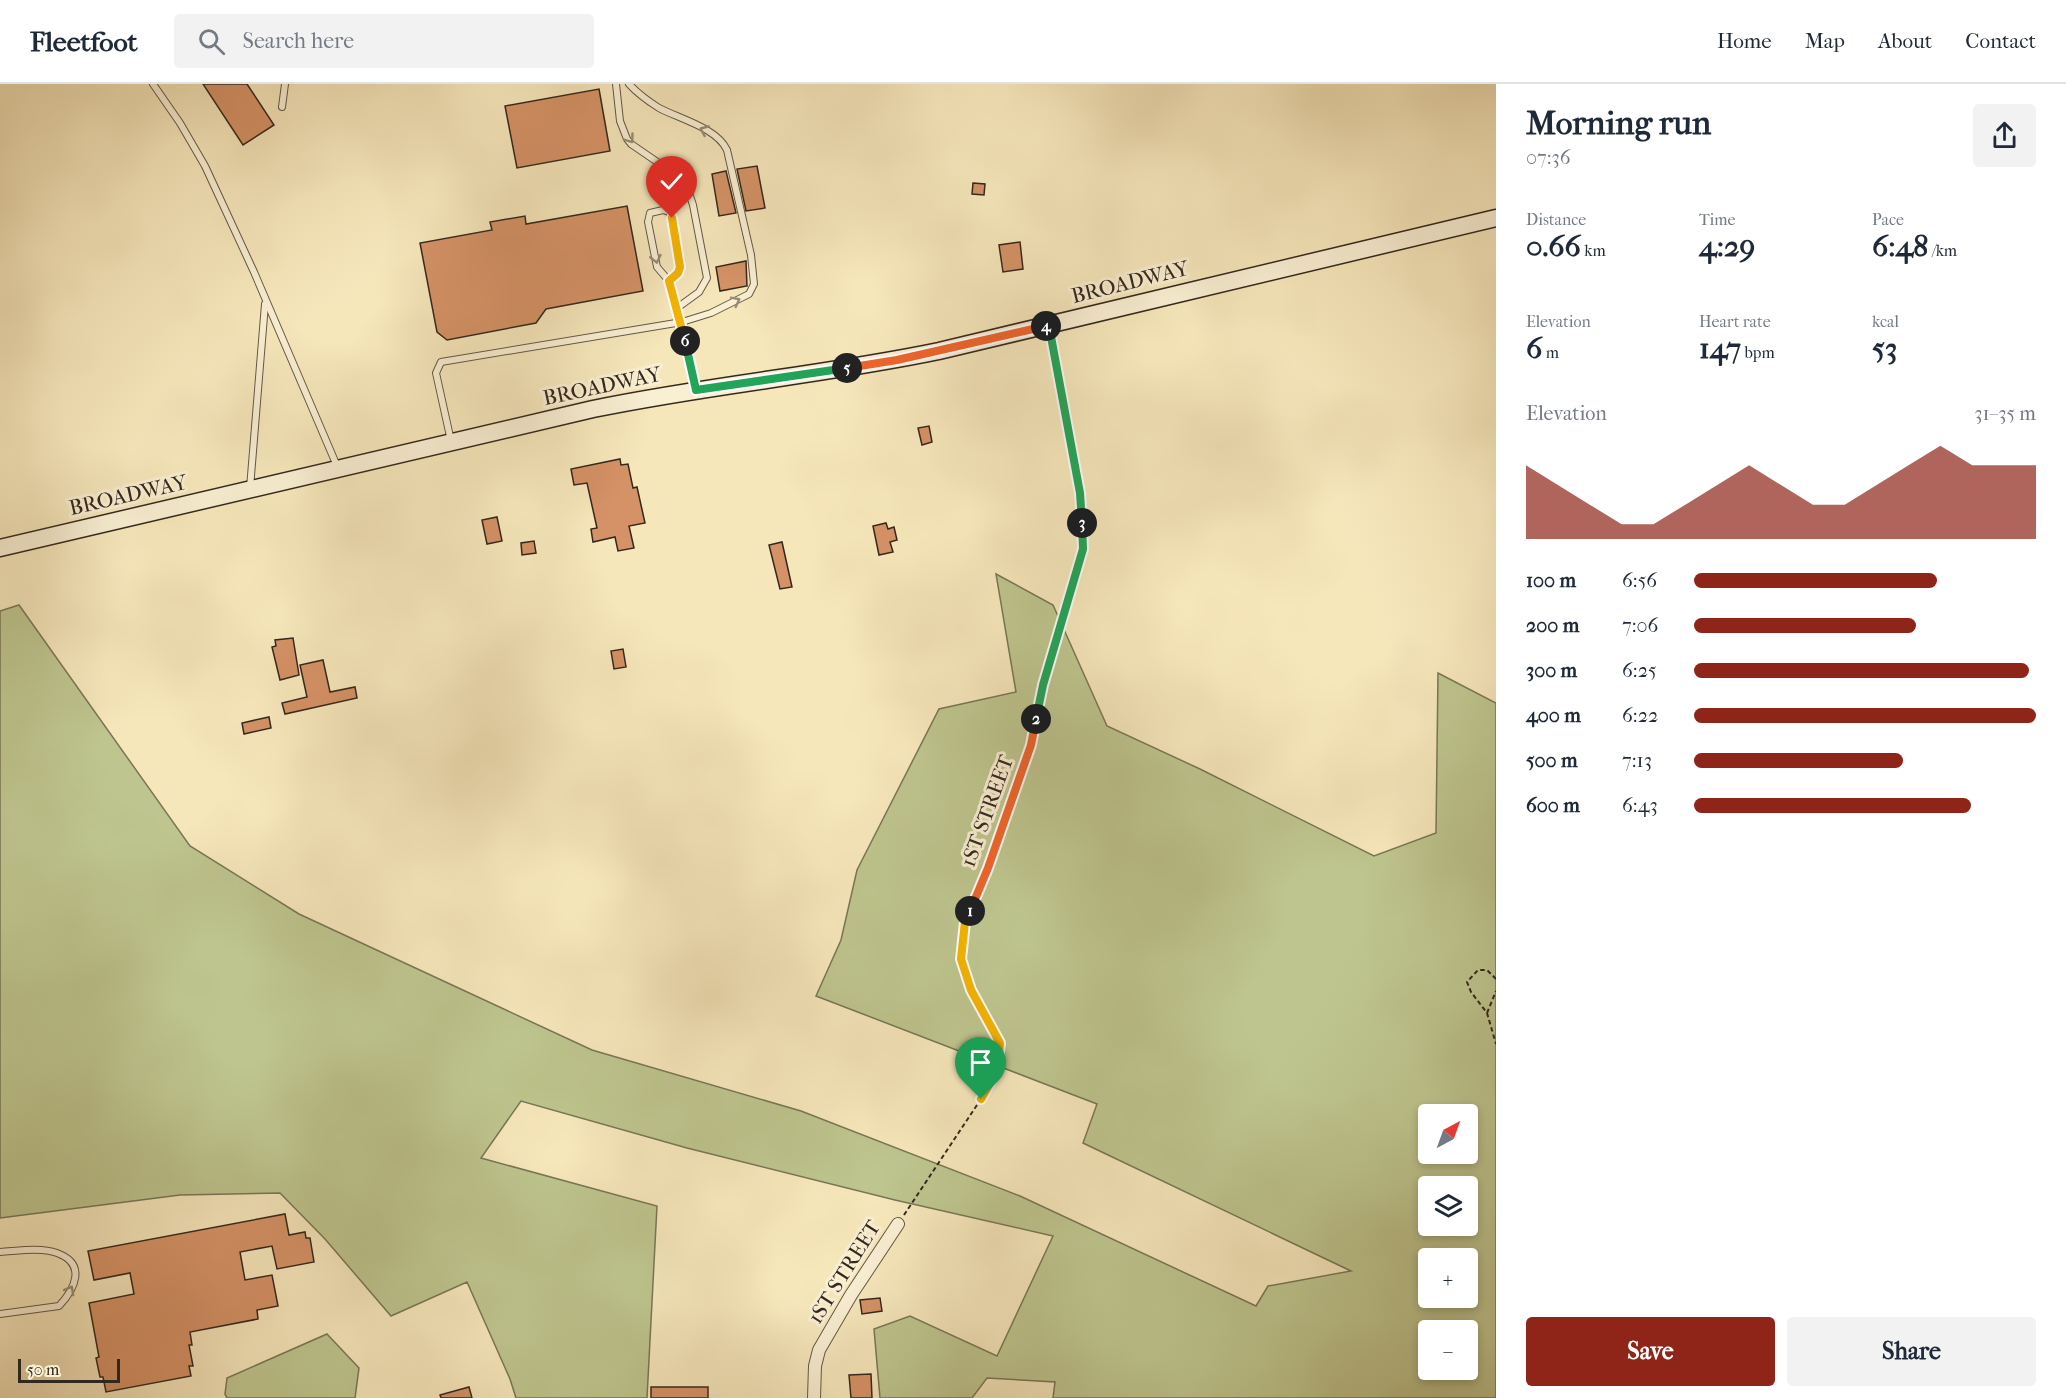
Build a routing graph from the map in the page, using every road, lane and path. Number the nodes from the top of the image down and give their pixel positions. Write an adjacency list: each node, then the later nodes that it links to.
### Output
1 (153, 84): 8 (lane)
2 (285, 84): 5 (lane)
3 (615, 84): 9 (lane, one-way to 9)
4 (629, 84): 10 (lane, one-way to 4)
5 (282, 107)
6 (1496, 218): 11 (street, BROADWAY)
7 (669, 281): 7 (lane, one-way to 7); 9 (lane)
8 (265, 300): 14 (lane); 15 (lane)
9 (677, 308): 10 (lane)
10 (682, 322): 12 (lane); 13 (lane)
11 (1049, 326): 12 (street, BROADWAY); 21 (path, 1ST STREET)
12 (696, 390): 13 (street, BROADWAY)
13 (451, 443): 14 (street, BROADWAY)
14 (338, 470): 15 (street, BROADWAY)
15 (250, 490): 16 (street, BROADWAY)
16 (0, 548)
17 (1496, 979): 19 (path)
18 (1496, 991): 19 (path)
19 (1487, 1013): 20 (path)
20 (1496, 1044)
21 (898, 1224): 24 (street, 1ST STREET)
22 (0, 1252): 23 (lane, one-way to 22)
23 (0, 1314)
24 (814, 1398)

